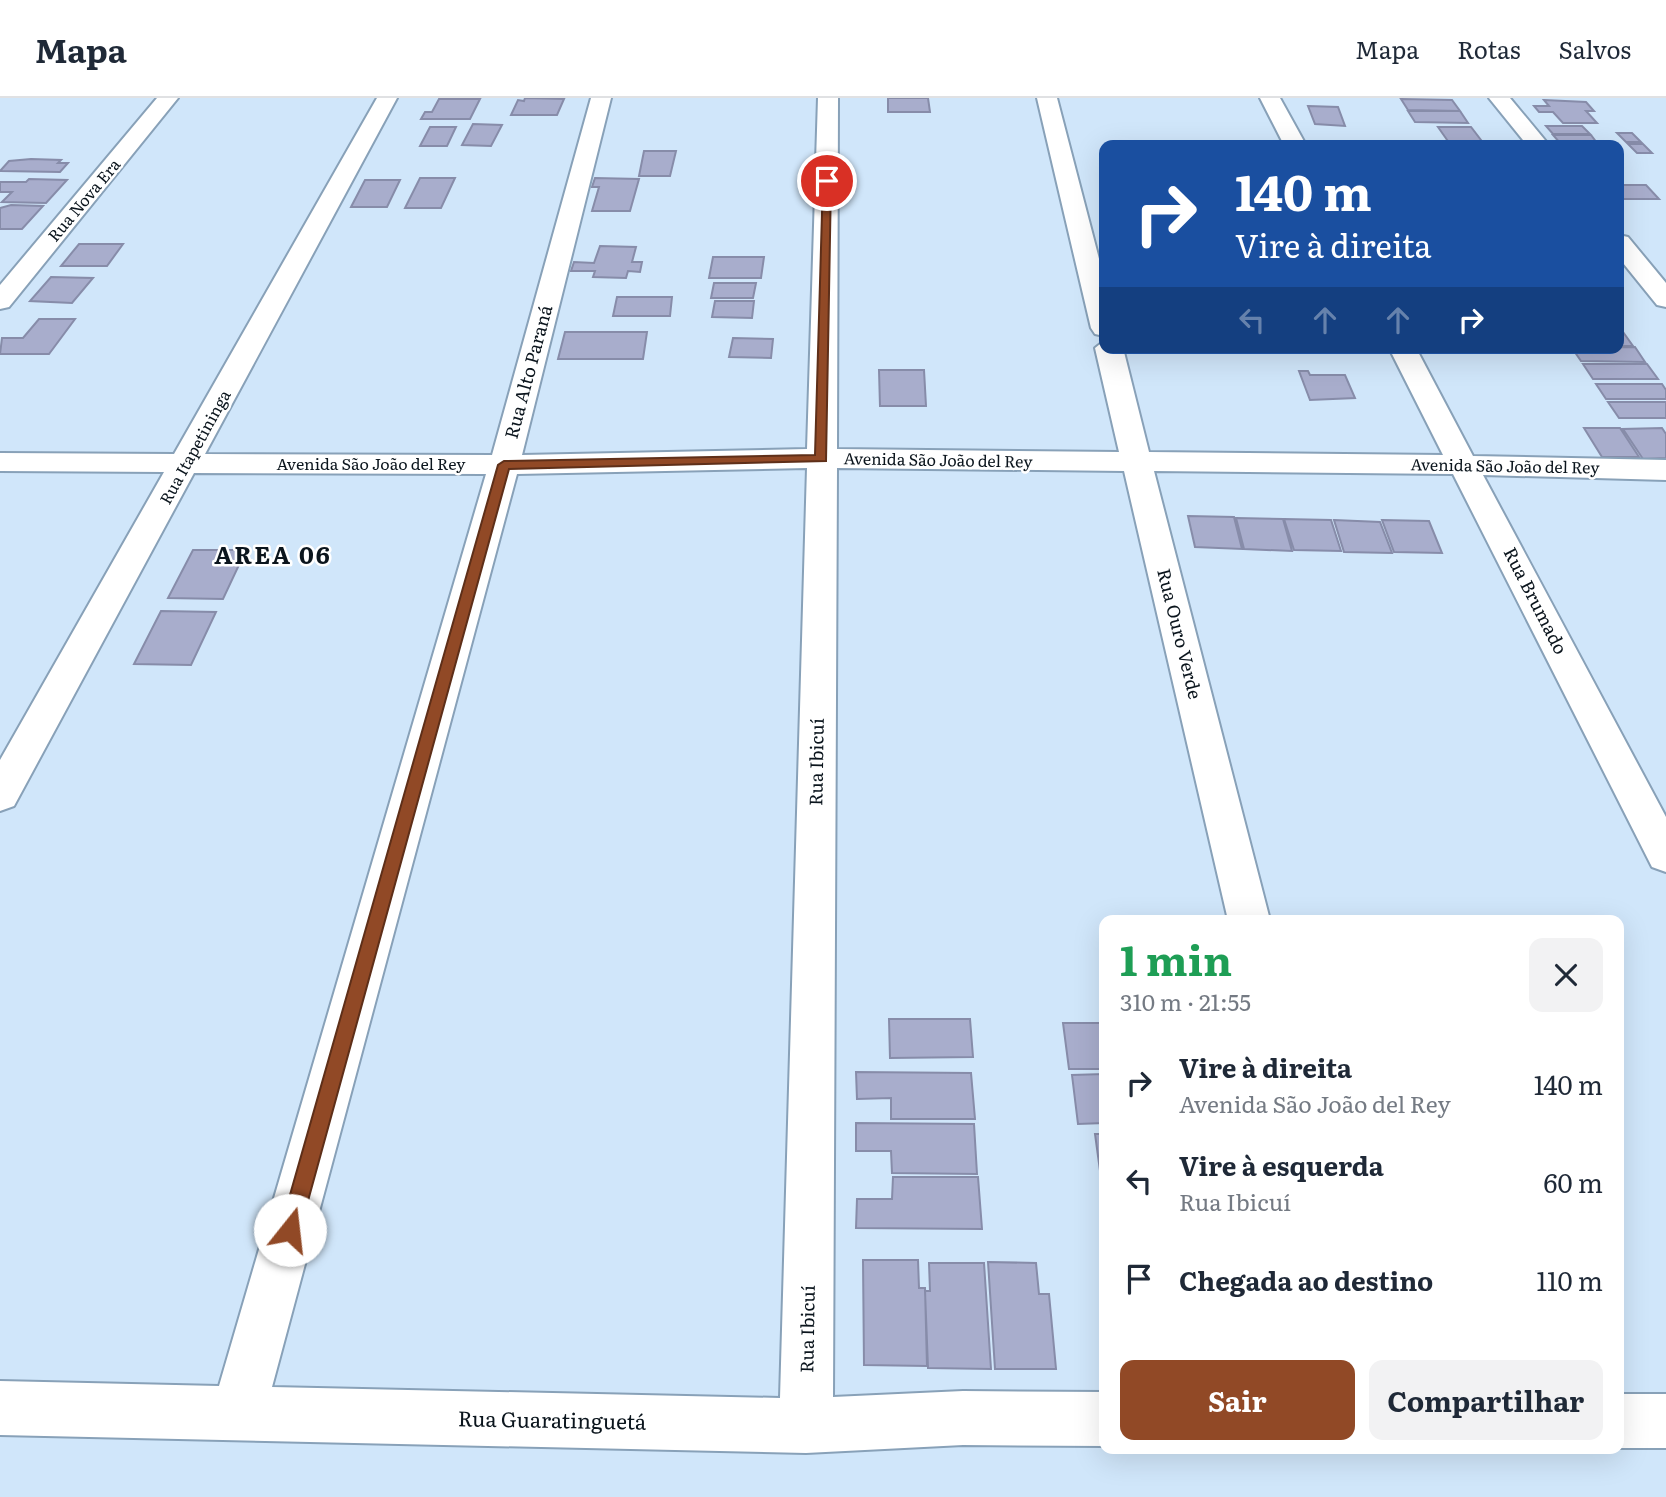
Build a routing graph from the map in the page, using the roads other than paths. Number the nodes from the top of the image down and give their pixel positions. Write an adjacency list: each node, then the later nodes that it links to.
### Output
1 (168, 98): 12 (street, Rua Nova Era)
2 (387, 98): 18 (street, Rua Itapetininga)
3 (601, 98): 20 (street, Rua Alto Paraná)
4 (828, 98): 16 (street, Rua Ibicuí)
5 (1047, 98): 13 (street)
6 (1270, 98): 8 (street)
7 (1499, 98): 9 (street)
8 (1292, 140)
9 (1534, 140)
10 (1624, 248): 11 (street)
11 (1666, 299)
12 (0, 301)
13 (1099, 308)
14 (1111, 354): 19 (street, Rua Ouro Verde)
15 (1405, 354): 21 (street, Rua Brumado)
16 (821, 458): 19 (street, Avenida São João del Rey); 20 (street, Avenida São João del Rey); 31 (street, Rua Ibicuí)
17 (0, 463): 18 (street, Avenida São João del Rey)
18 (187, 463): 20 (street, Avenida São João del Rey); 23 (street, Rua Itapetininga)
19 (1138, 463): 21 (street, Avenida São João del Rey); 25 (street, Rua Ouro Verde)
20 (504, 465): 27 (street, Rua Alto Paraná)
21 (1464, 465): 22 (street, Avenida São João del Rey); 24 (street, Rua Brumado)
22 (1666, 470)
23 (0, 795)
24 (1666, 855)
25 (1248, 915)
26 (0, 1408): 27 (street, Rua Guaratinguetá)
27 (238, 1414): 31 (street, Rua Guaratinguetá)
28 (1099, 1419): 31 (street, Rua Guaratinguetá)
29 (1624, 1421): 30 (street)
30 (1666, 1421)
31 (806, 1426)

